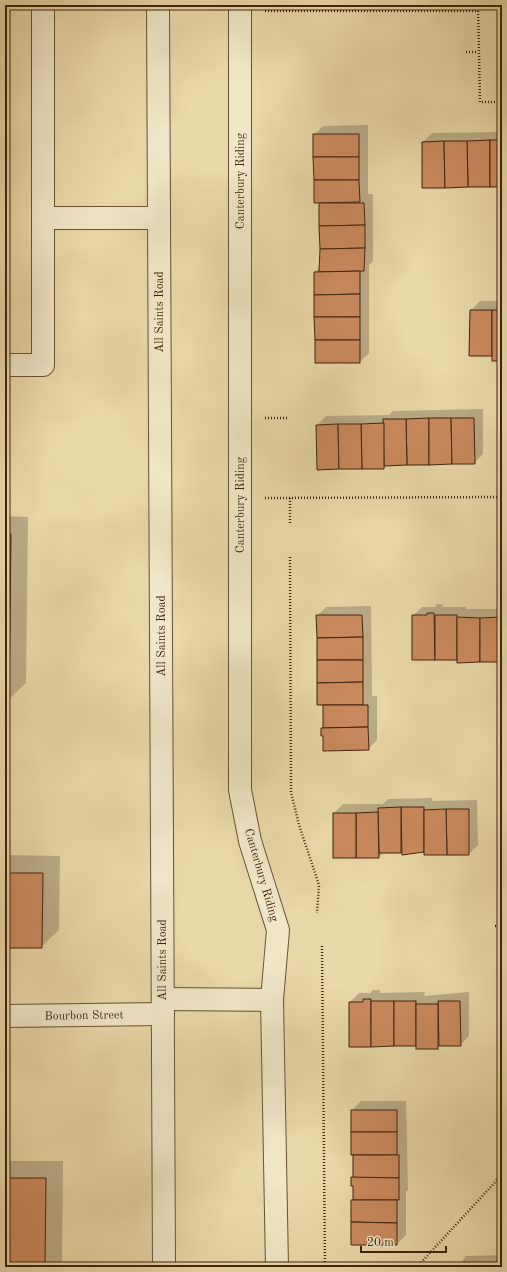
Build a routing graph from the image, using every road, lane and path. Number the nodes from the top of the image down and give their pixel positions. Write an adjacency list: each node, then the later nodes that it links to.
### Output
1 (44, 5): 9 (street)
2 (158, 5): 10 (street, All Saints Road)
3 (478, 5): 5 (path)
4 (249, 8): 5 (path); 24 (street, Canterbury Riding)
5 (478, 11): 7 (path)
6 (466, 52): 7 (path)
7 (478, 52): 8 (path)
8 (502, 102)
9 (43, 218): 10 (street); 11 (street)
10 (159, 218): 25 (street, All Saints Road)
11 (5, 365)
12 (288, 418): 13 (path)
13 (263, 425)
14 (264, 491): 16 (path)
15 (502, 497): 16 (path)
16 (290, 498): 17 (path)
17 (290, 525)
18 (290, 558): 19 (path)
19 (317, 913)
20 (495, 926): 21 (path)
21 (502, 926)
22 (322, 946): 29 (path)
23 (502, 993): 30 (path)
24 (272, 1000): 25 (street); 28 (street, Canterbury Riding)
25 (163, 1007): 26 (street, Bourbon Street); 27 (street, All Saints Road)
26 (5, 1016)
27 (164, 1267)
28 (277, 1267)
29 (325, 1267)
30 (417, 1267)

